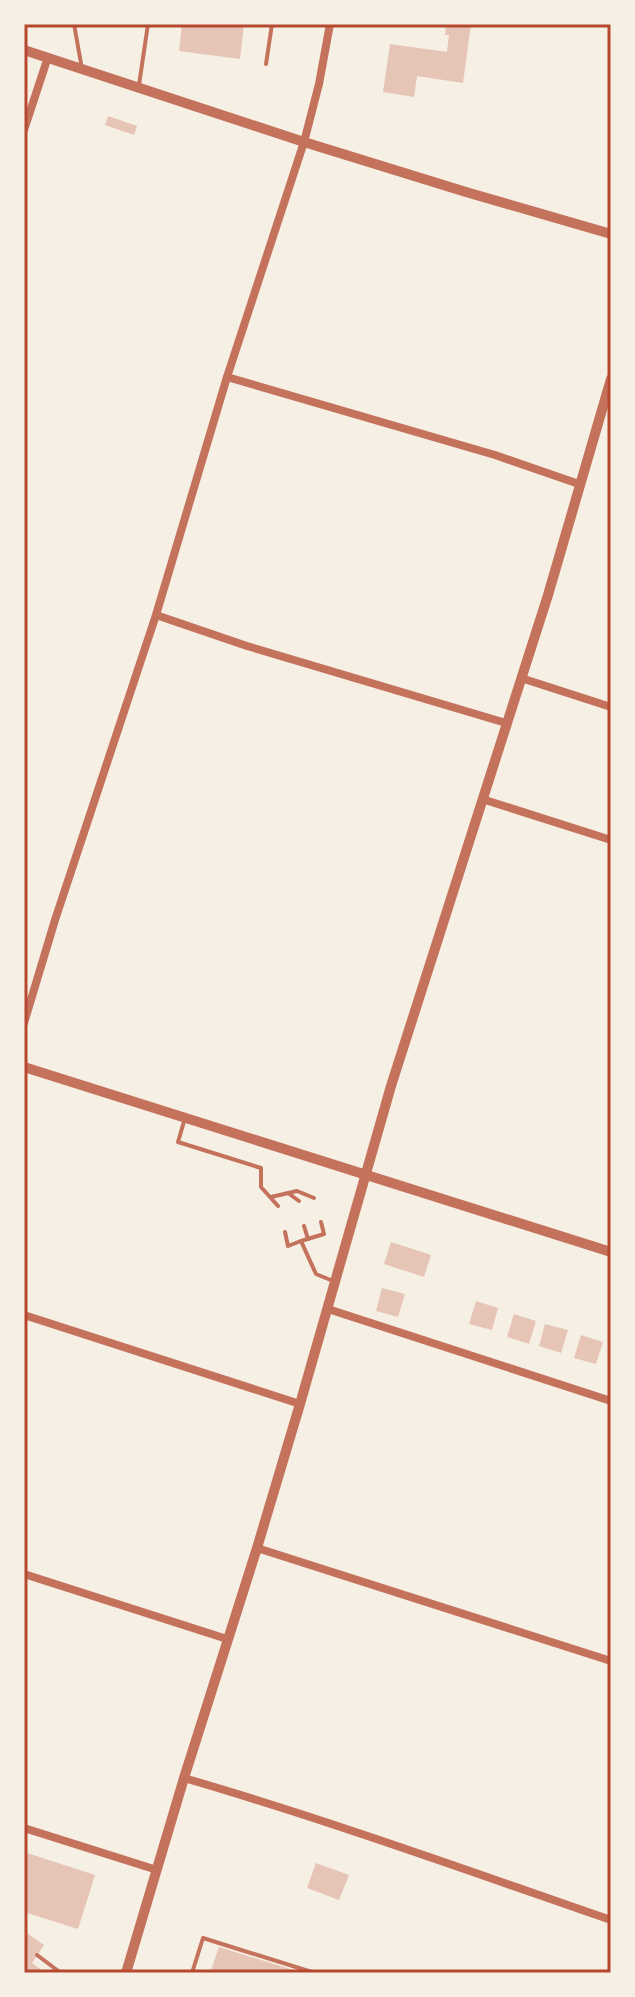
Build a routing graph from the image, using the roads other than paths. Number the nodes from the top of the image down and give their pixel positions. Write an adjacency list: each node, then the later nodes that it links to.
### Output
1 (74, 24): 8 (lane)
2 (148, 24): 9 (lane)
3 (272, 24): 7 (lane)
4 (330, 24): 11 (street)
5 (24, 50): 6 (street)
6 (48, 57): 8 (street); 10 (street)
7 (266, 64)
8 (82, 69): 9 (street)
9 (138, 87): 11 (street)
10 (24, 130)
11 (304, 142): 12 (street); 13 (street)
12 (611, 234)
13 (227, 377): 15 (street); 16 (street)
14 (611, 379): 15 (street)
15 (579, 484): 17 (street)
16 (156, 615): 19 (street); 22 (street)
17 (521, 678): 18 (street); 19 (street)
18 (611, 707)
19 (506, 723): 20 (street)
20 (482, 799): 21 (street); 25 (street)
21 (611, 840)
22 (24, 1023)
23 (24, 1067): 24 (street)
24 (185, 1118): 25 (street); 27 (lane)
25 (366, 1175): 36 (street); 37 (street)
26 (288, 1193): 27 (lane); 28 (lane); 29 (lane)
27 (270, 1197): 30 (lane)
28 (314, 1198)
29 (299, 1201)
30 (278, 1206)
31 (321, 1222): 34 (lane)
32 (304, 1226): 34 (lane)
33 (285, 1232): 35 (lane)
34 (308, 1239): 35 (lane)
35 (301, 1241): 37 (lane)
36 (611, 1252)
37 (336, 1282): 38 (street)
38 (328, 1309): 40 (street); 41 (street)
39 (24, 1315): 41 (street)
40 (611, 1401)
41 (300, 1404): 42 (street)
42 (257, 1548): 44 (street); 45 (street)
43 (24, 1574): 44 (street)
44 (227, 1639): 46 (street)
45 (611, 1661)
46 (184, 1778): 48 (street); 49 (street)
47 (24, 1828): 48 (street)
48 (157, 1870): 52 (street)
49 (611, 1920)
50 (37, 1955): 51 (lane)
51 (61, 1973)
52 (126, 1973)
53 (192, 1973): 54 (lane)
54 (315, 1973)

